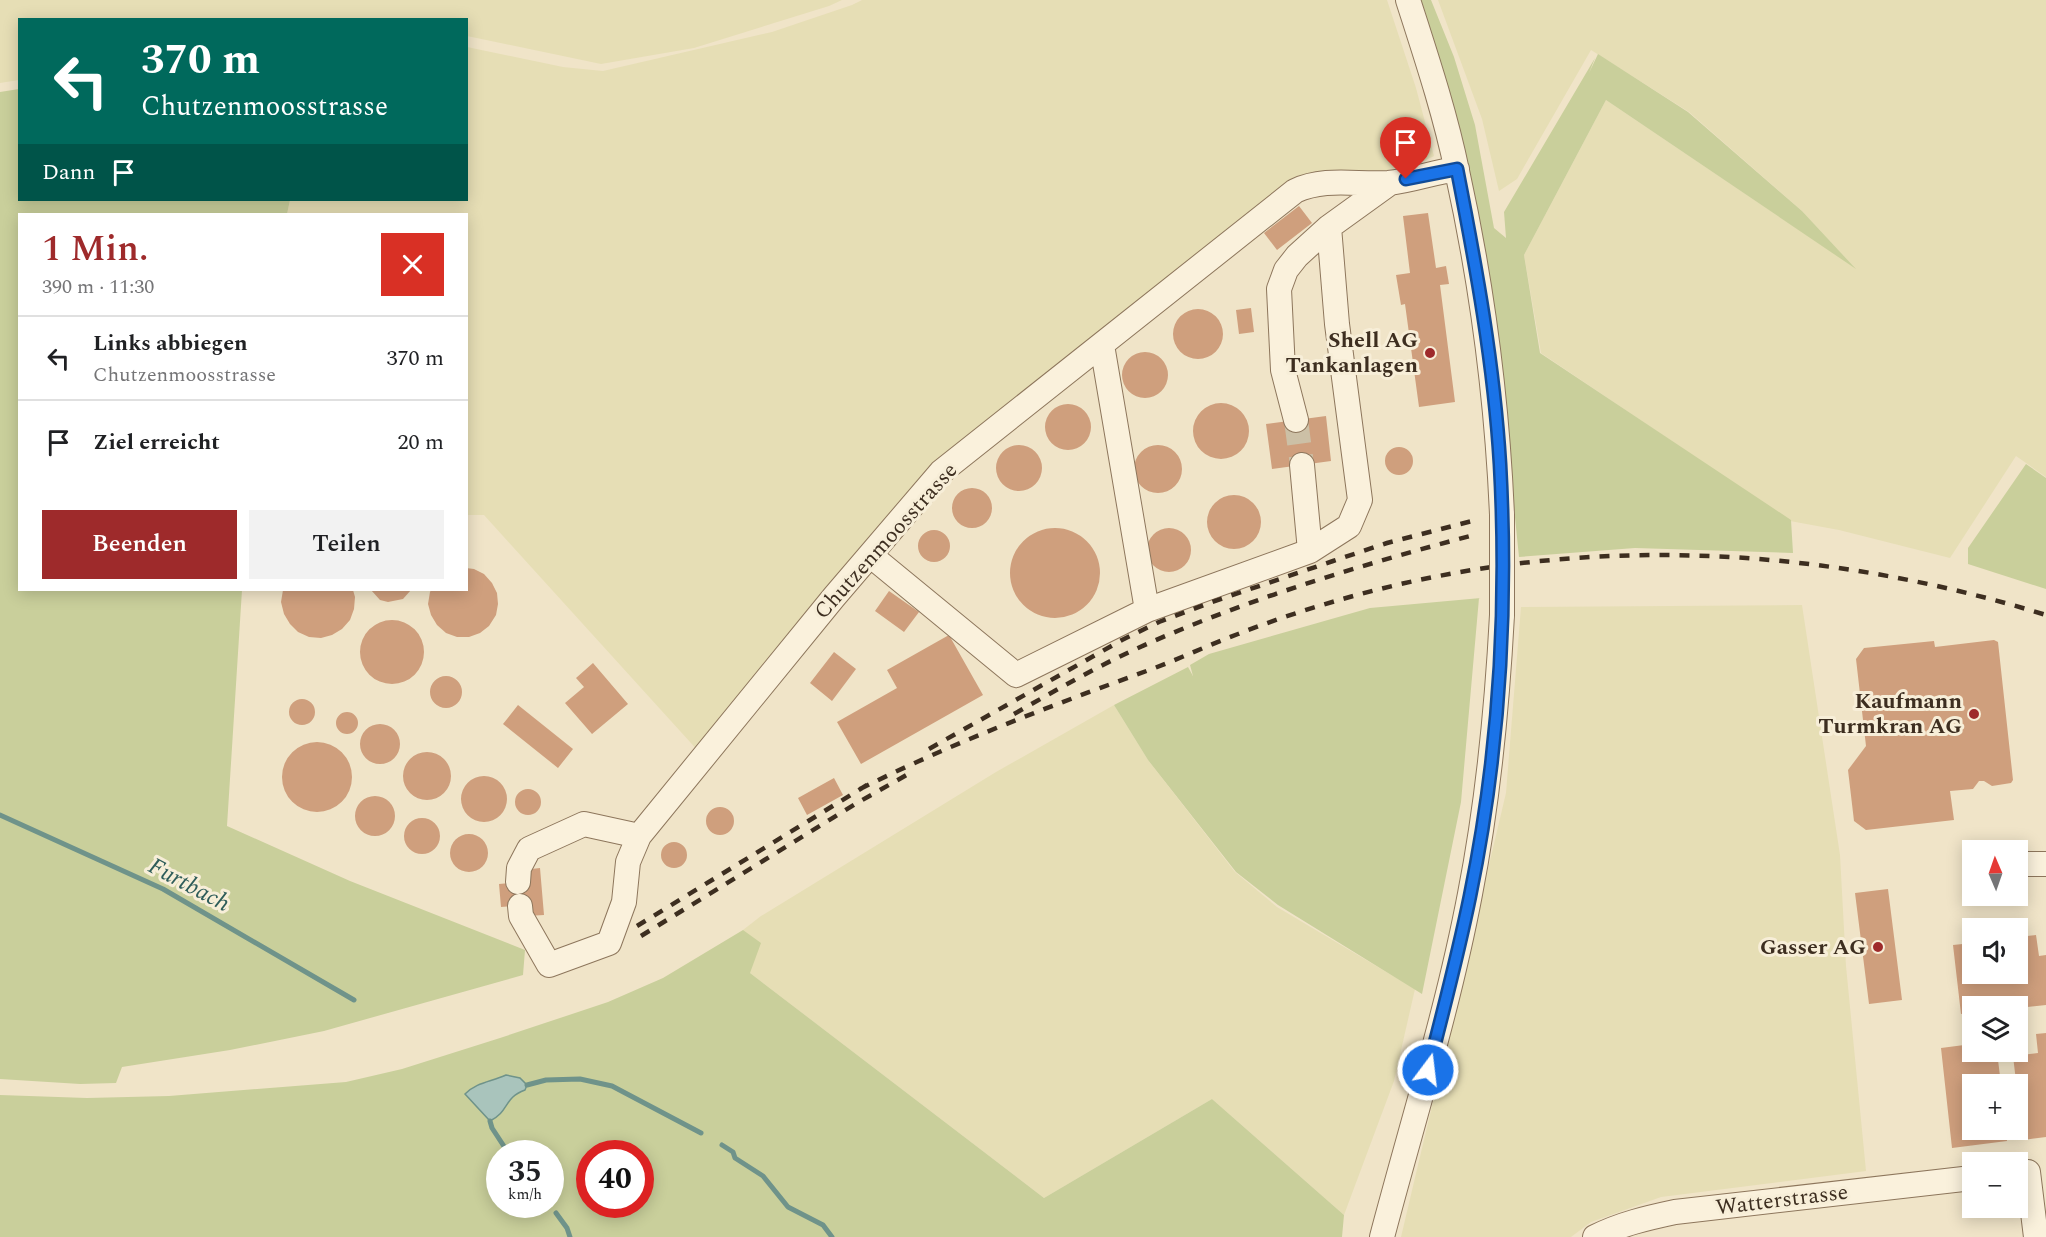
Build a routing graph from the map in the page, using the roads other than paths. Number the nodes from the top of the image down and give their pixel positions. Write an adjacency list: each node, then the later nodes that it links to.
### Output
1 (1408, 0): 2 (street)
2 (1457, 169): 3 (street, Chutzenmoosstrasse); 16 (street, bridge)
3 (1390, 183): 4 (street); 5 (street, Chutzenmoosstrasse)
4 (1329, 227): 6 (street); 8 (street)
5 (1102, 345): 9 (street, Chutzenmoosstrasse); 10 (street)
6 (1296, 420)
7 (1302, 465): 8 (street)
8 (1310, 550): 10 (street)
9 (870, 555): 10 (street); 11 (street, Chutzenmoosstrasse)
10 (1147, 610)
11 (639, 836): 11 (street, Chutzenmoosstrasse)
12 (2028, 864): 13 (street)
13 (2046, 864)
14 (2030, 1171): 18 (street)
15 (1962, 1179): 17 (street, Watterstrasse)
16 (1382, 1237)
17 (1595, 1237)
18 (2036, 1237)

